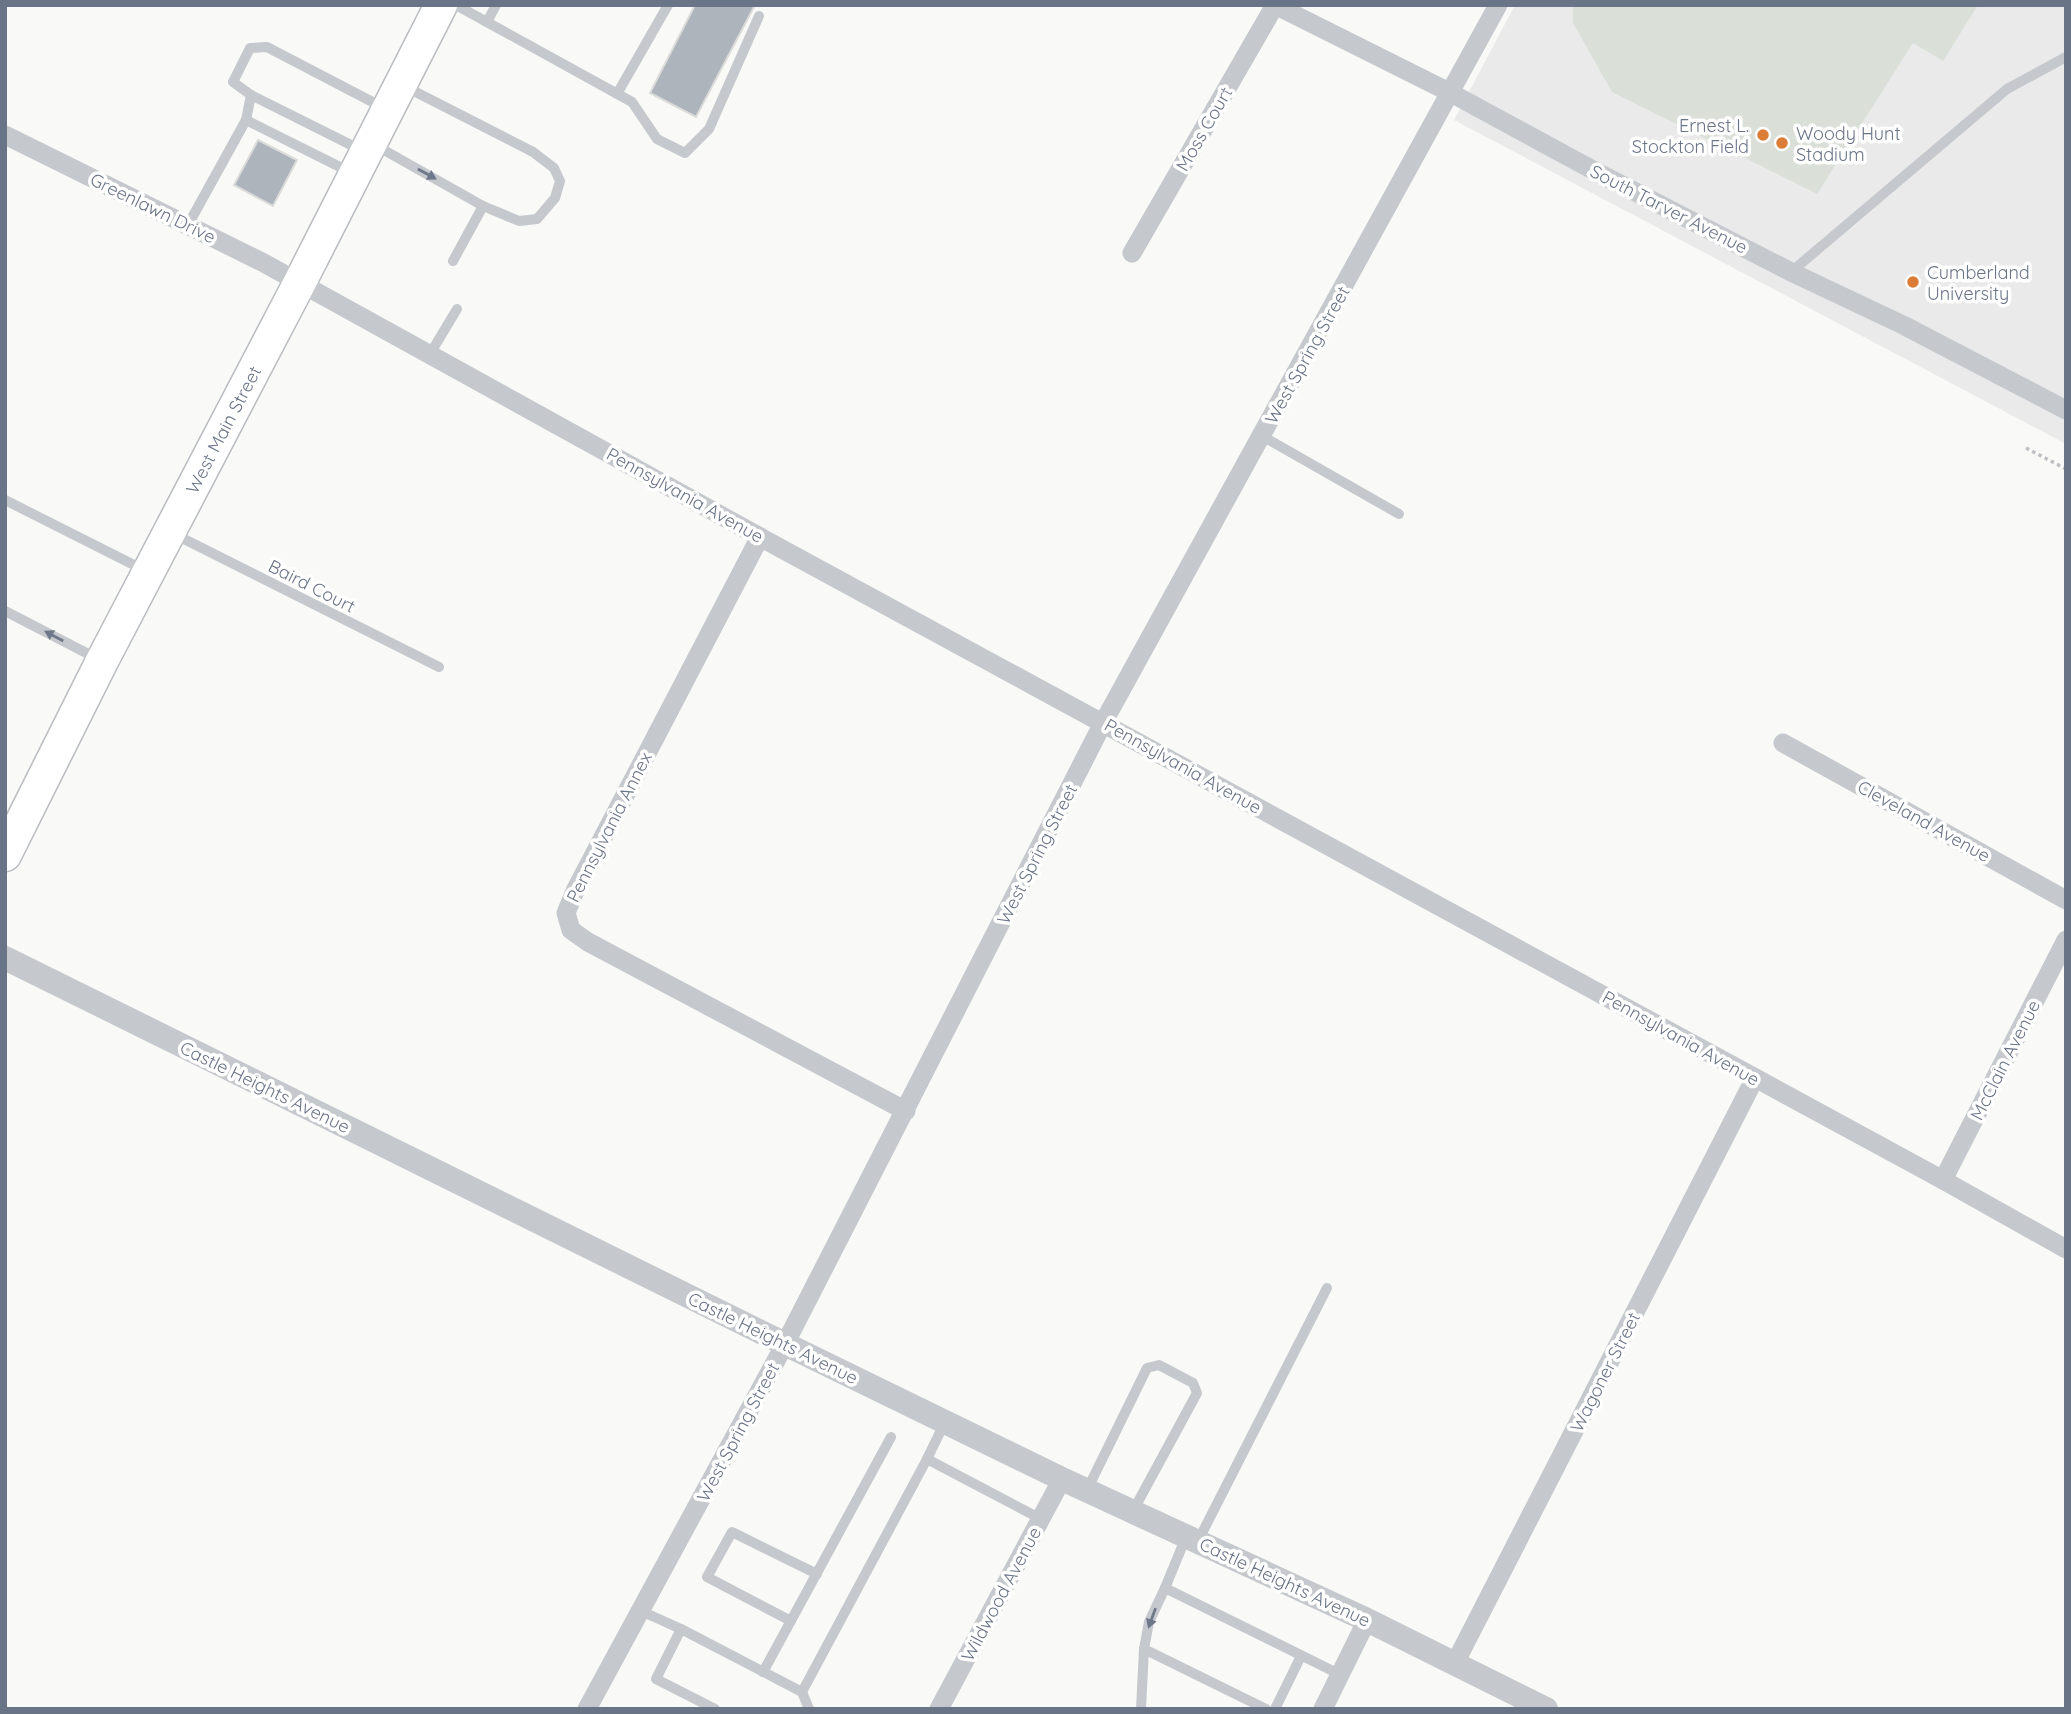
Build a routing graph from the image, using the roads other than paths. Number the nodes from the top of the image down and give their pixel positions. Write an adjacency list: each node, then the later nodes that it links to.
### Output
1 (441, 5): 13 (main road, West Main Street)
2 (456, 5): 8 (lane)
3 (496, 5): 8 (lane)
4 (668, 5): 11 (lane)
5 (1275, 5): 10 (street, South Tarver Avenue); 19 (street, Moss Court)
6 (1498, 5): 10 (street, West Spring Street)
7 (759, 16): 11 (lane)
8 (487, 22): 11 (lane)
9 (2066, 57): 21 (lane)
10 (1451, 93): 21 (street, South Tarver Avenue); 26 (street, West Spring Street)
11 (617, 94)
12 (251, 95): 13 (lane); 14 (lane); 16 (lane)
13 (395, 97): 16 (main road, West Main Street); 17 (lane)
14 (246, 120): 16 (lane); 18 (lane)
15 (5, 135): 18 (street, Greenlawn Drive)
16 (364, 157): 17 (lane, one-way to 17); 22 (main road, West Main Street)
17 (483, 206): 20 (lane)
18 (188, 225): 22 (street, Greenlawn Drive)
19 (1132, 253)
20 (453, 261)
21 (1791, 272): 25 (street, South Tarver Avenue)
22 (300, 282): 24 (street, Pennsylvania Avenue); 29 (main road, West Main Street)
23 (457, 309): 24 (lane)
24 (430, 354): 30 (street, Pennsylvania Avenue)
25 (2066, 410)
26 (1262, 436): 28 (lane); 35 (street, West Spring Street)
27 (5, 500): 31 (lane)
28 (1399, 514)
29 (170, 532): 31 (main road, West Main Street); 34 (lane, Baird Court)
30 (760, 537): 35 (street, Pennsylvania Avenue); 42 (street, Pennsylvania Annex)
31 (149, 573): 33 (main road, West Main Street)
32 (5, 611): 33 (lane, one-way to 32)
33 (102, 661): 37 (main road, West Main Street)
34 (439, 667)
35 (1104, 723): 41 (street, Pennsylvania Avenue); 42 (street, West Spring Street)
36 (1783, 743): 38 (street, Cleveland Avenue)
37 (7, 849)
38 (2066, 900)
39 (2066, 940): 43 (street, McClain Avenue)
40 (5, 958): 46 (street, Castle Heights Avenue)
41 (1755, 1078): 43 (street, Pennsylvania Avenue); 63 (street, Wagoner Street)
42 (906, 1111): 46 (street, West Spring Street)
43 (1944, 1180): 44 (street, Pennsylvania Avenue)
44 (2066, 1249)
45 (1326, 1288): 54 (lane)
46 (785, 1345): 47 (street, Castle Heights Avenue); 57 (street, West Spring Street)
47 (945, 1422): 49 (lane); 50 (street, Castle Heights Avenue)
48 (891, 1437): 55 (lane)
49 (927, 1459): 53 (lane); 66 (lane)
50 (1062, 1479): 51 (street, Castle Heights Avenue); 53 (street, Wildwood Avenue)
51 (1087, 1490): 52 (street, Castle Heights Avenue); 52 (lane)
52 (1132, 1511): 54 (street, Castle Heights Avenue)
53 (1041, 1519): 70 (street, Wildwood Avenue)
54 (1192, 1539): 56 (lane); 58 (street, Castle Heights Avenue)
55 (817, 1574): 59 (lane); 59 (lane)
56 (1164, 1588): 61 (lane, one-way to 61); 62 (lane)
57 (641, 1611): 60 (lane); 67 (street, West Spring Street)
58 (1367, 1620): 63 (street, Castle Heights Avenue); 65 (street)
59 (791, 1621): 64 (lane)
60 (681, 1629): 64 (lane); 68 (lane)
61 (1144, 1649): 71 (lane); 72 (lane)
62 (1301, 1656): 65 (lane); 73 (lane)
63 (1454, 1665): 75 (street, Castle Heights Avenue)
64 (763, 1672): 66 (lane)
65 (1341, 1675): 74 (street)
66 (802, 1692): 69 (lane)
67 (587, 1709)
68 (715, 1709)
69 (808, 1709)
70 (939, 1709)
71 (1141, 1709)
72 (1266, 1709)
73 (1275, 1709)
74 (1323, 1709)
75 (1546, 1709)

